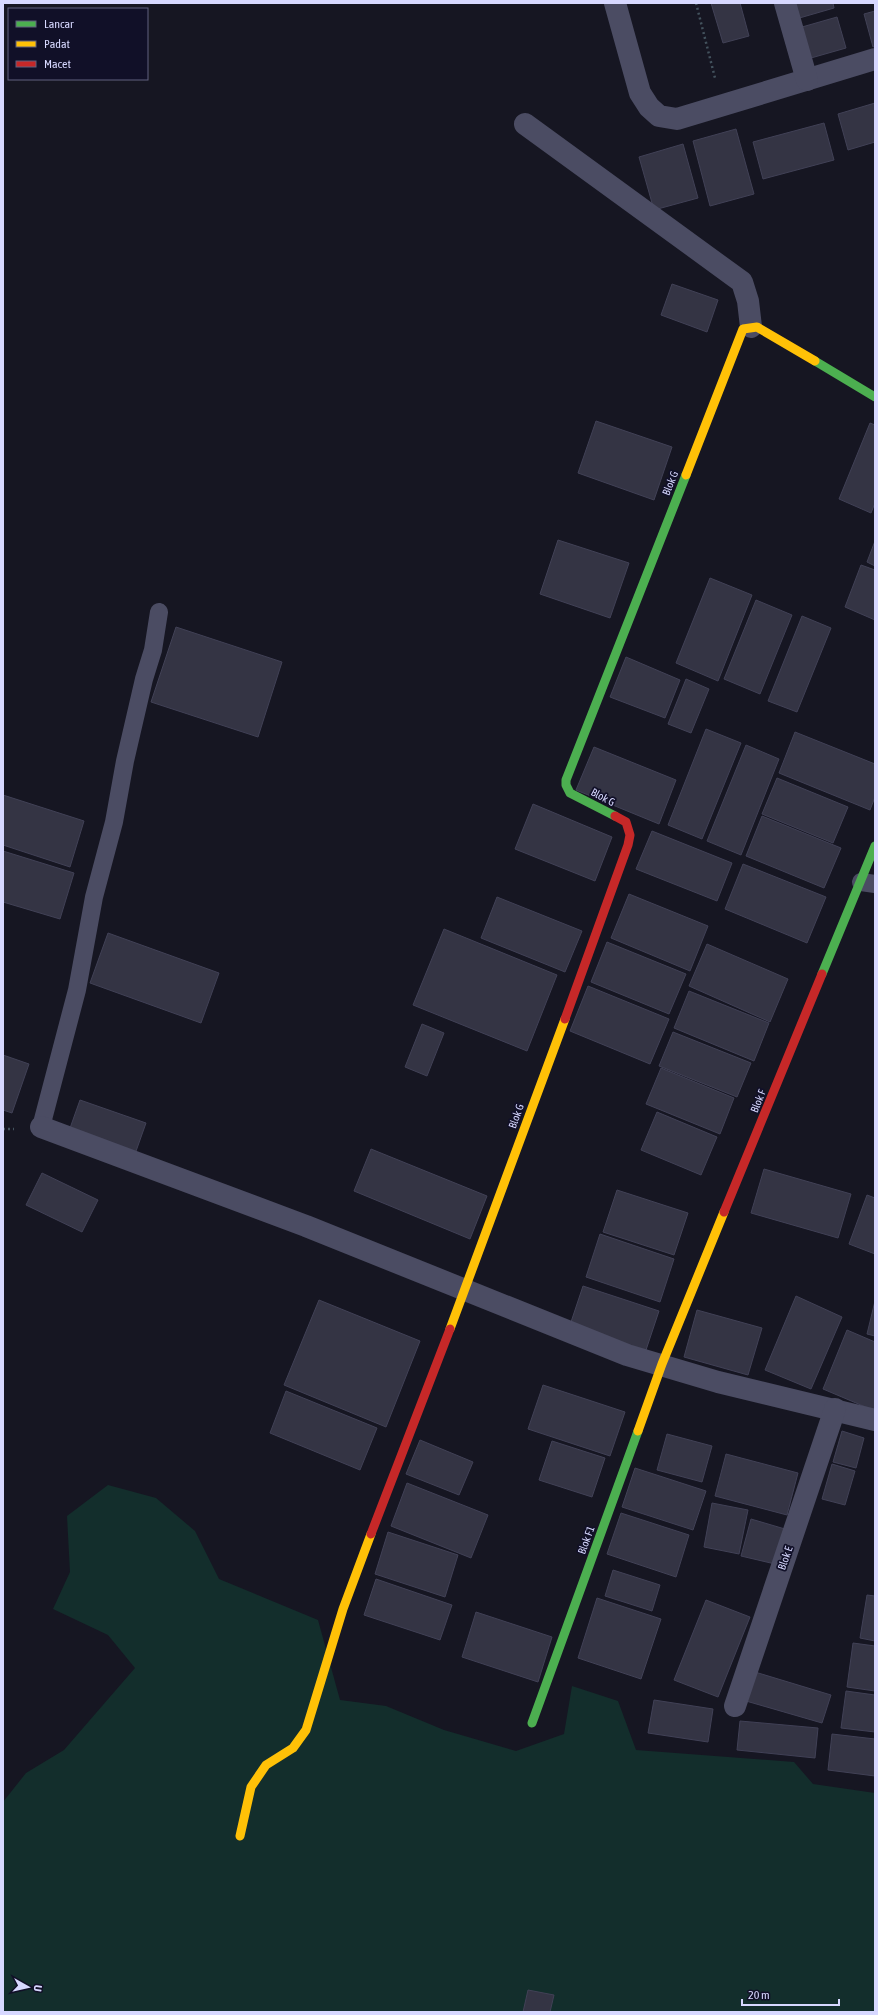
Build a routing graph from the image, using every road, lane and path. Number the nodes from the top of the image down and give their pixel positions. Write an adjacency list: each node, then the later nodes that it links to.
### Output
1 (615, 3): 6 (street)
2 (696, 3): 6 (path)
3 (785, 3): 5 (street)
4 (875, 59): 5 (street)
5 (806, 80): 6 (street)
6 (722, 105)
7 (525, 124): 8 (street)
8 (747, 328): 9 (street); 14 (street, Blok G)
9 (875, 397)
10 (159, 612): 13 (lane)
11 (875, 846): 12 (street, Blok F)
12 (868, 883): 15 (street, Blok F)
13 (41, 1127): 14 (street)
14 (465, 1291): 15 (street); 20 (street)
15 (662, 1364): 16 (street); 19 (street, Blok F1)
16 (835, 1410): 17 (street); 18 (street, Blok E)
17 (875, 1420)
18 (735, 1706)
19 (532, 1723)
20 (240, 1836)

